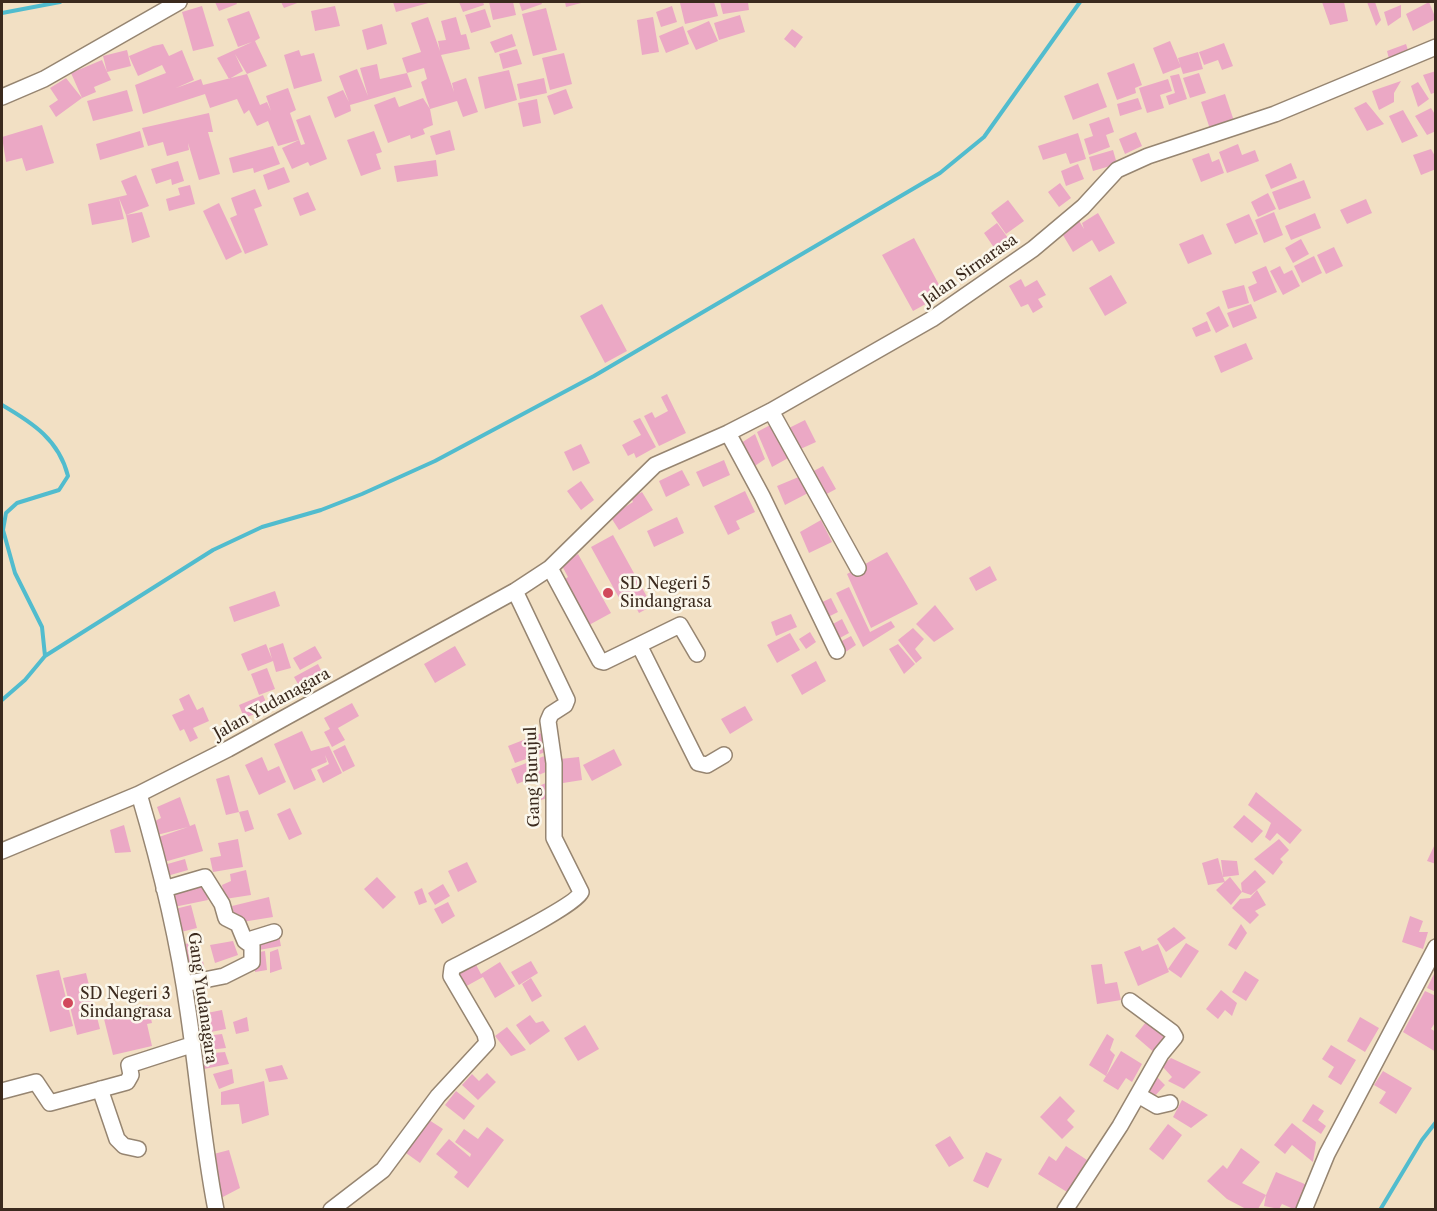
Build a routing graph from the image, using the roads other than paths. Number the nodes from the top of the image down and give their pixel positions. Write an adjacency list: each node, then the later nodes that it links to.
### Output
1 (179, 2): 3 (street)
2 (1436, 47): 4 (street, Jalan Sirnarasa)
3 (2, 97)
4 (771, 411): 5 (street, Jalan Sirnarasa); 7 (street)
5 (728, 433): 6 (street, Jalan Sirnarasa); 10 (street)
6 (550, 568): 8 (street, Jalan Yudanagara); 9 (street)
7 (858, 568)
8 (515, 591): 13 (street, Jalan Yudanagara); 28 (street, Gang Burujul)
9 (639, 645): 11 (street); 12 (street)
10 (837, 651)
11 (697, 654)
12 (724, 755)
13 (139, 794): 14 (street, Jalan Yudanagara); 15 (street, Gang Yudanagara)
14 (2, 851)
15 (164, 889): 17 (street); 19 (street, Gang Yudanagara)
16 (274, 932): 17 (street)
17 (245, 941): 19 (street)
18 (1436, 947): 30 (street)
19 (184, 984): 21 (street, Gang Yudanagara)
20 (1130, 1001): 24 (street)
21 (191, 1044): 22 (street); 27 (street, Gang Yudanagara)
22 (100, 1089): 23 (street); 26 (street)
23 (2, 1091)
24 (1138, 1095): 25 (street); 29 (street)
25 (1170, 1103)
26 (138, 1149)
27 (216, 1209)
28 (331, 1209)
29 (1065, 1209)
30 (1304, 1209)

